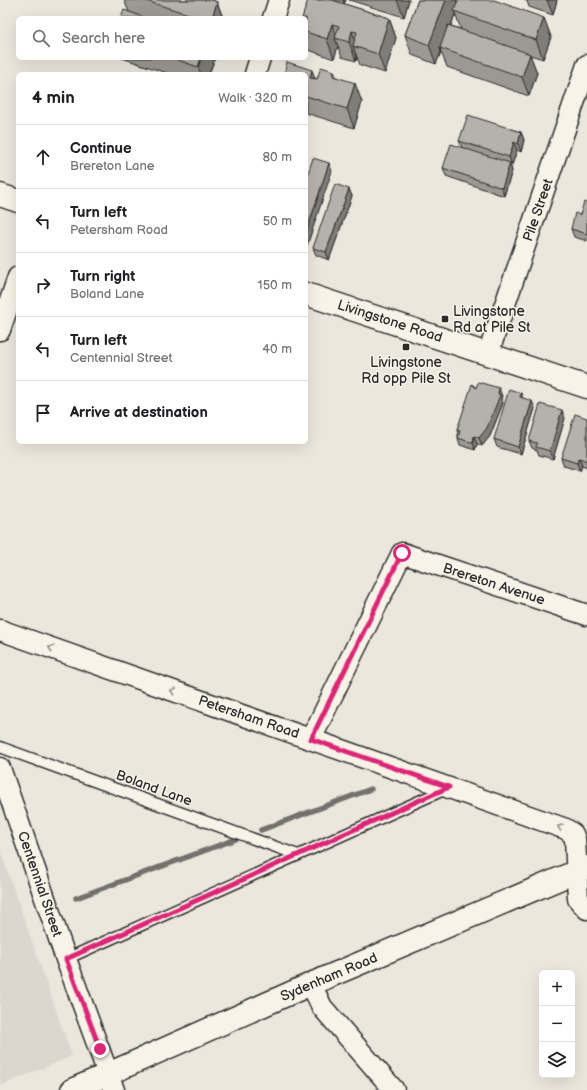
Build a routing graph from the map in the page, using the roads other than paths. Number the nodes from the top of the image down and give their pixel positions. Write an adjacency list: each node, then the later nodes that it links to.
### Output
1 (279, 0): 2 (street)
2 (274, 16)
3 (259, 60): 5 (street)
4 (587, 65): 11 (street, Pile Street)
5 (256, 72)
6 (0, 195): 7 (main road)
7 (16, 200)
8 (16, 283): 10 (street)
9 (308, 295): 11 (main road, Livingstone Road)
10 (0, 330)
11 (488, 354): 12 (main road, Livingstone Road)
12 (587, 387)
13 (587, 615): 15 (street, Brereton Avenue)
14 (0, 630): 15 (street, Petersham Road, one-way to 14)
15 (311, 739): 18 (street, Petersham Road)
16 (0, 747): 19 (lane, Boland Lane)
17 (0, 768): 22 (street, Centennial Street)
18 (449, 787): 19 (lane); 20 (street, Petersham Road, one-way to 18)
19 (298, 855): 22 (lane)
20 (582, 869): 21 (street, Petersham Road); 23 (main road, Sydenham Road)
21 (587, 909)
22 (66, 959): 24 (street, Centennial Street)
23 (311, 984): 24 (main road, Sydenham Road); 26 (street)
24 (111, 1082): 25 (main road, Sydenham Road)
25 (72, 1090)
26 (394, 1090)

